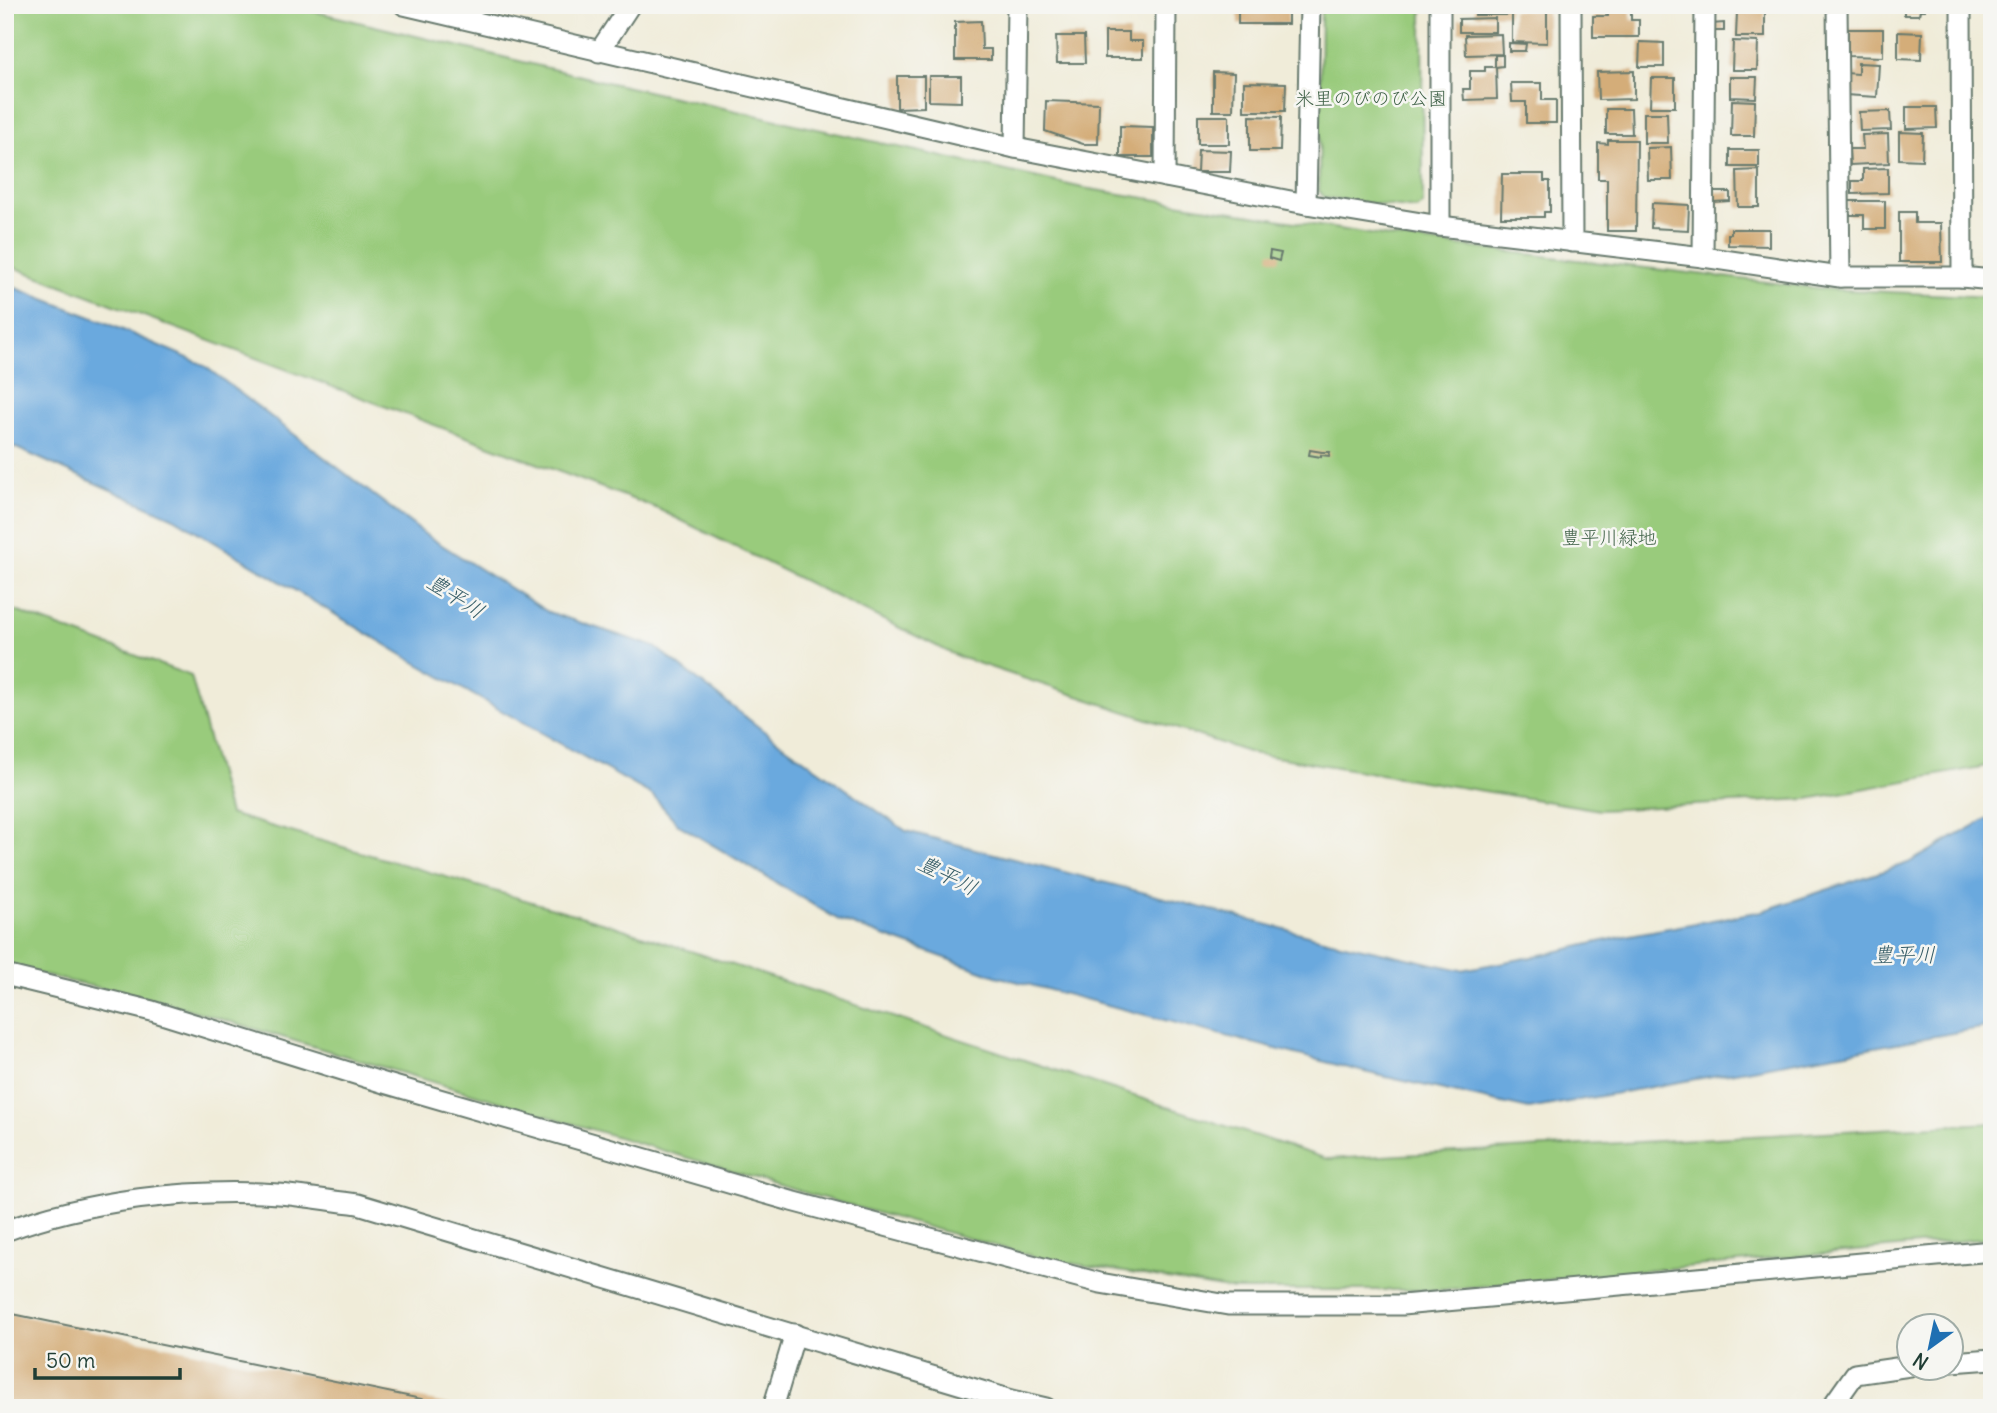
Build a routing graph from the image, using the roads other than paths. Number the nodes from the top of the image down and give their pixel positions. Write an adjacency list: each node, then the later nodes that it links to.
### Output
1 (404, 5): 11 (street)
2 (630, 5): 11 (street)
3 (1017, 5): 12 (street)
4 (1166, 5): 13 (street)
5 (1310, 5): 14 (street)
6 (1440, 5): 15 (street)
7 (1571, 5): 16 (street)
8 (1705, 5): 17 (street)
9 (1837, 5): 18 (street)
10 (1961, 5): 19 (street)
11 (599, 52): 12 (street)
12 (1015, 148): 13 (street)
13 (1165, 177): 14 (street)
14 (1306, 204): 15 (street)
15 (1440, 226): 16 (street)
16 (1572, 242): 17 (street)
17 (1703, 257): 18 (street)
18 (1839, 277): 19 (street)
19 (1962, 277): 20 (street)
20 (1992, 280)
21 (5, 975): 23 (street)
22 (5, 1231): 24 (street)
23 (1992, 1251)
24 (794, 1334): 28 (street); 29 (street)
25 (1992, 1359): 26 (street)
26 (1966, 1361)
27 (1896, 1368): 30 (street)
28 (773, 1408)
29 (1046, 1408)
30 (1831, 1408)

